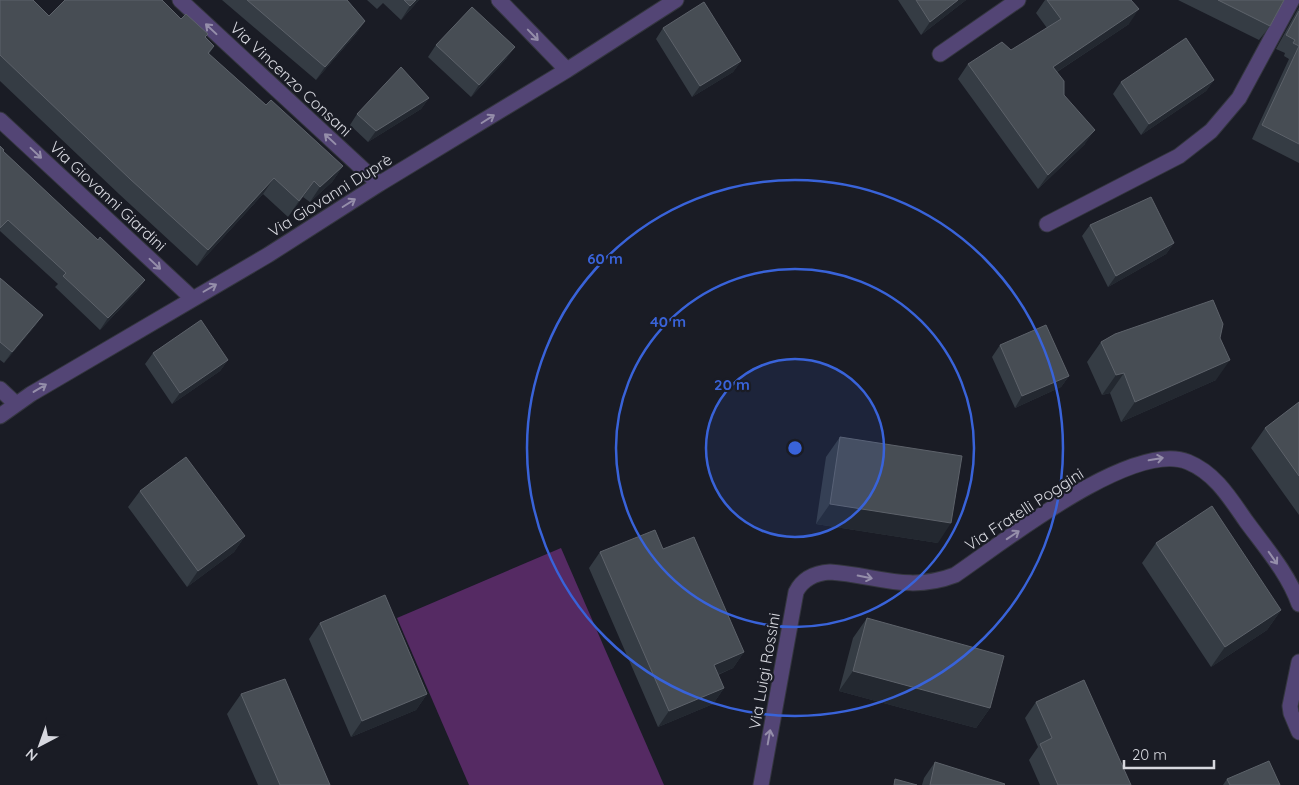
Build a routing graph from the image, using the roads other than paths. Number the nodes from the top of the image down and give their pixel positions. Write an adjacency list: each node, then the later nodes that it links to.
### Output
1 (180, 0): 9 (street, Via Vincenzo Consani, one-way to 1)
2 (499, 0): 7 (street, one-way to 7)
3 (676, 0): 7 (street, Via Giovanni Duprè)
4 (1018, 0): 6 (street)
5 (1292, 0): 10 (street)
6 (940, 54)
7 (566, 70): 9 (street, Via Giovanni Duprè, one-way to 7)
8 (0, 120): 11 (street, Via Giovanni Giardini, one-way to 11)
9 (379, 184): 11 (street, Via Giovanni Duprè, one-way to 9)
10 (1047, 224)
11 (192, 298): 13 (street, Via Giovanni Duprè, one-way to 11)
12 (0, 389): 13 (street)
13 (16, 404): 14 (street, Via Giovanni Duprè)
14 (0, 416)
15 (817, 573): 16 (street, Via Fratelli Poggini, one-way to 16); 19 (street, Via Luigi Rossini, one-way to 15)
16 (1299, 604)
17 (1299, 662): 18 (street)
18 (1299, 732)
19 (761, 785)

